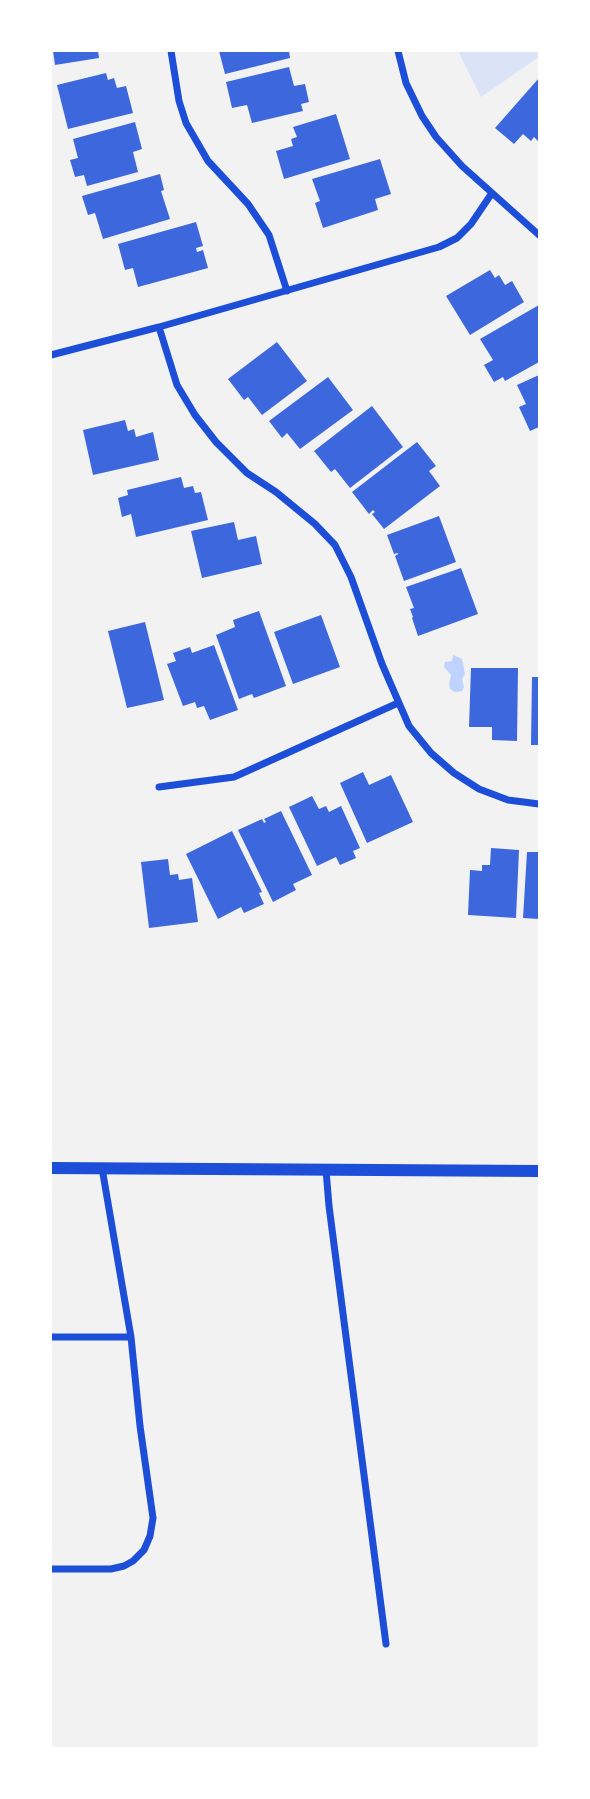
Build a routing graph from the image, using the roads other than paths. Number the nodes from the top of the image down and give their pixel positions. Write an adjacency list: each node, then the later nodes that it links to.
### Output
1 (171, 51): 5 (street)
2 (398, 51): 3 (street)
3 (492, 192): 4 (street); 5 (street)
4 (539, 235)
5 (287, 291): 6 (street)
6 (159, 327): 7 (street); 8 (street)
7 (51, 355)
8 (398, 703): 9 (street); 10 (street)
9 (159, 787)
10 (539, 804)
11 (51, 1168): 12 (street)
12 (102, 1168): 13 (street); 16 (street)
13 (326, 1169): 14 (street); 18 (street)
14 (539, 1171)
15 (51, 1337): 16 (street)
16 (131, 1337): 17 (street)
17 (51, 1569)
18 (386, 1644)

